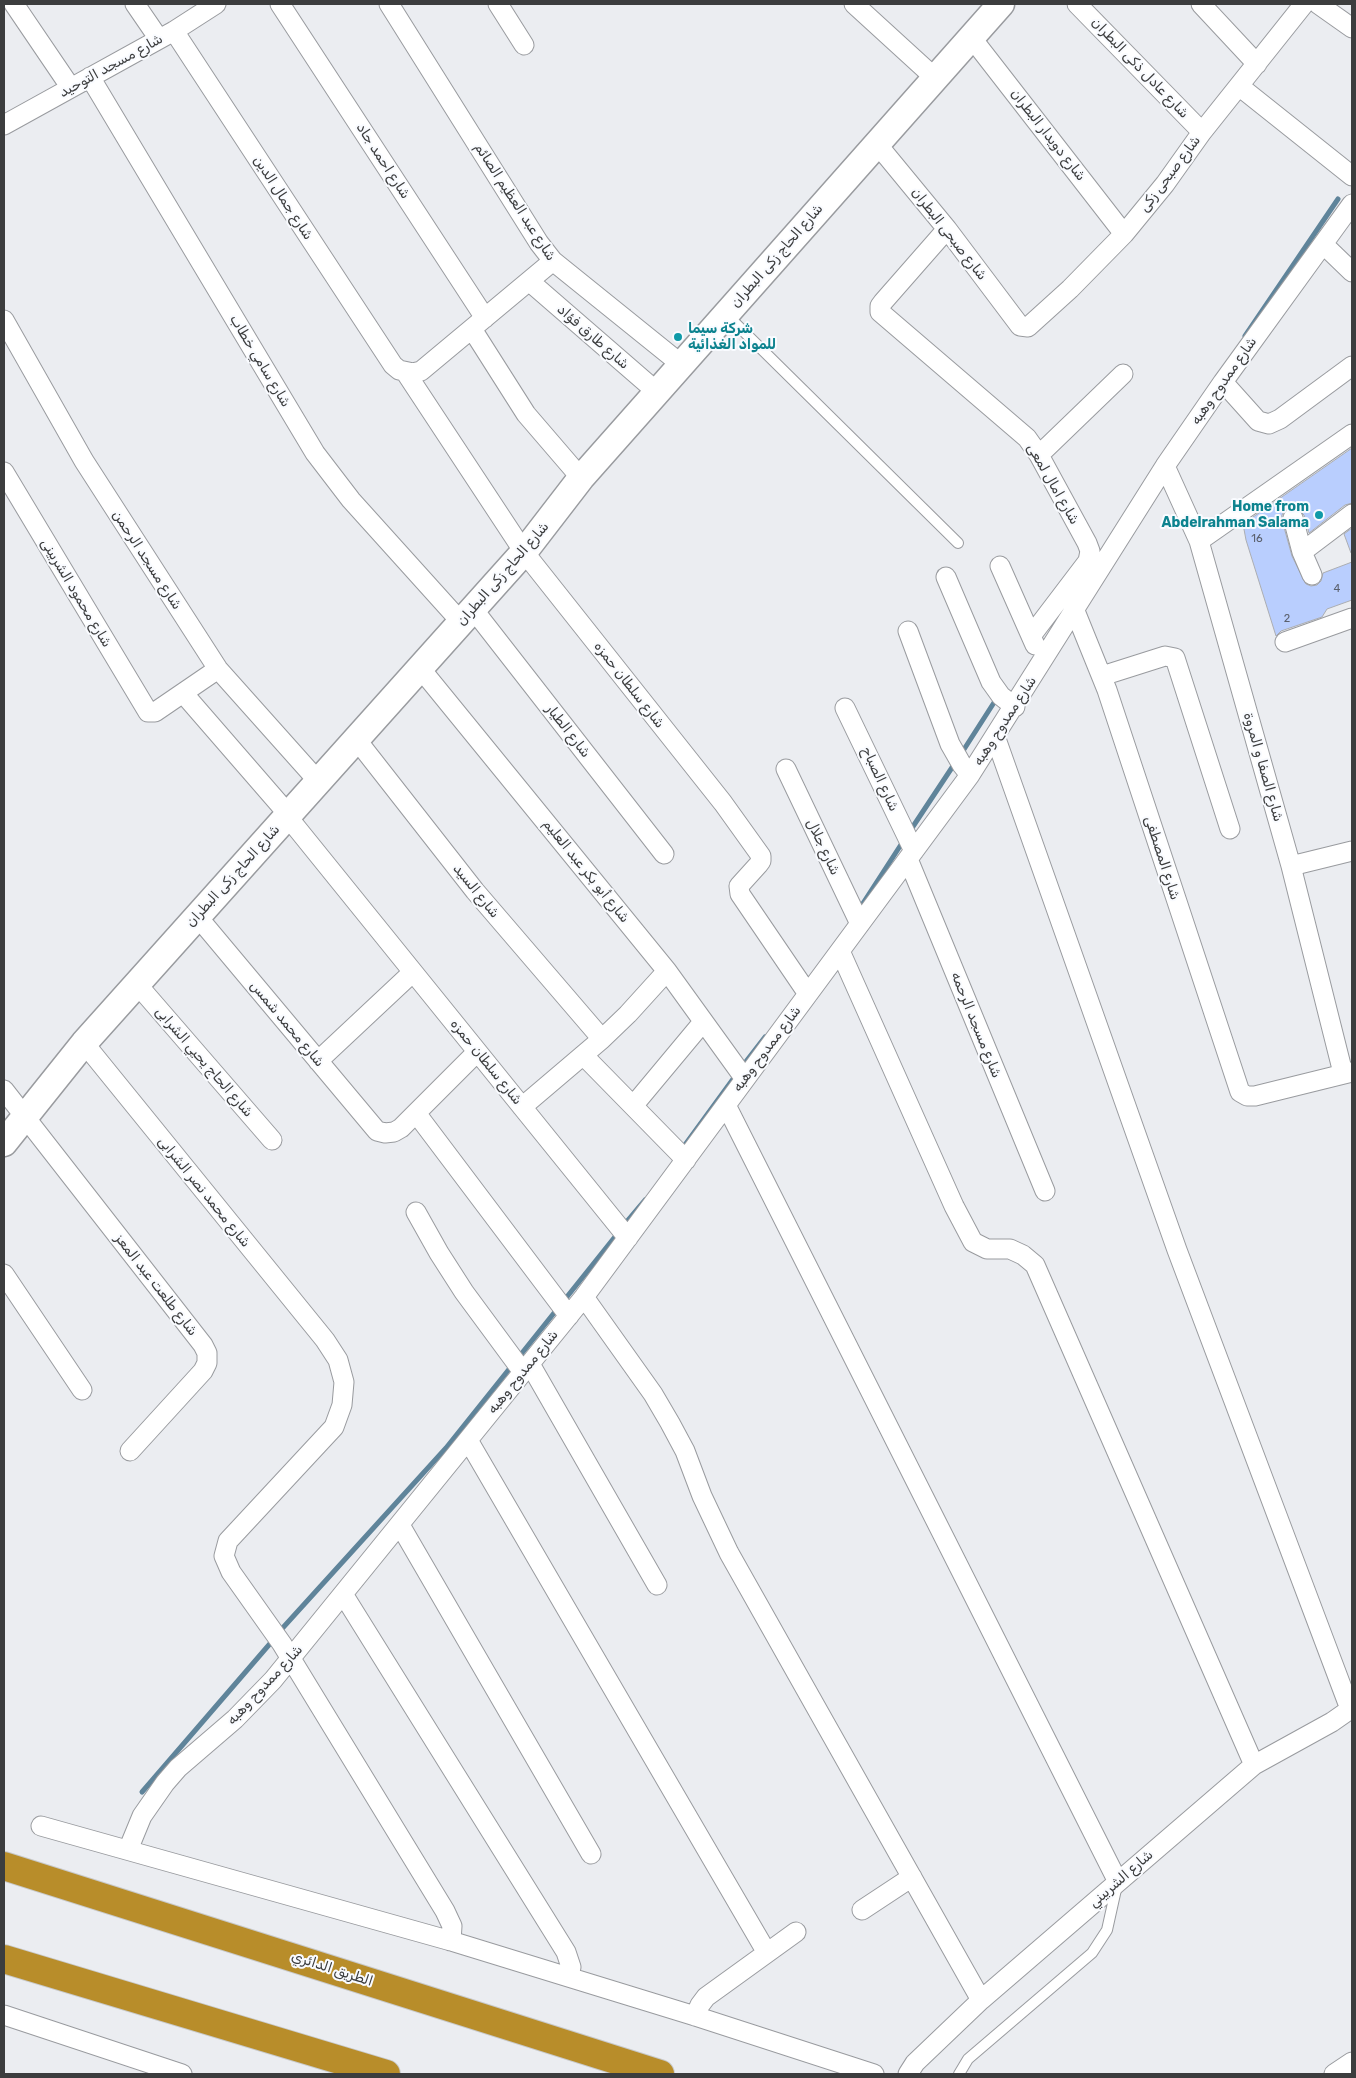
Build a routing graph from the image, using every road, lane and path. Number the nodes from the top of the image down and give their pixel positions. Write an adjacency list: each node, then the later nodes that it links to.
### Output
1 (14, 4): 21 (street)
2 (135, 4): 14 (street, شارع جمال الدين)
3 (216, 4): 14 (street, شارع مسجد التوحيد)
4 (280, 4): 35 (street, شارع احمد جاد)
5 (389, 4): 30 (street, شارع عبد العظيم الصائم)
6 (498, 4): 16 (street)
7 (854, 4): 19 (street)
8 (1000, 4): 15 (street, شارع الحاج زكى البطران)
9 (1077, 4): 23 (street, شارع عادل ذكى البطران)
10 (1201, 4): 17 (street)
11 (1304, 4): 17 (street, شارع صبحى زكى)
12 (1318, 4): 13 (street)
13 (1352, 28)
14 (166, 35): 18 (street, شارع مسجد التوحيد); 39 (street, شارع جمال الدين)
15 (971, 37): 19 (street, شارع الحاج زكى البطران); 28 (street, شارع دويدار البطران)
16 (524, 44)
17 (1257, 64): 20 (street, شارع صبحى زكى)
18 (90, 77): 21 (street, شارع مسجد التوحيد); 58 (street, شارع سامي خطاب)
19 (935, 78): 24 (street, شارع الحاج زكى البطران)
20 (1239, 86): 23 (street, شارع صبحى زكى); 25 (street)
21 (71, 88): 22 (street, شارع مسجد التوحيد)
22 (4, 125)
23 (1202, 132): 28 (street, شارع صبحى زكى)
24 (877, 144): 27 (street, شارع صبحى البطران); 33 (street, شارع الحاج زكى البطران)
25 (1352, 176)
26 (1352, 206): 29 (street, شارع ممدوح وهبه)
27 (946, 229): 36 (street, شارع صبحى البطران); 44 (street, شارع امال لمعى)
28 (1124, 234): 36 (street, شارع صبحى زكى)
29 (1323, 244): 31 (street); 41 (street, شارع ممدوح وهبه)
30 (553, 261): 32 (street); 37 (street, شارع عبد العظيم الصائم)
31 (1352, 272)
32 (529, 282): 35 (street); 42 (street, شارع طارق فؤاد)
33 (726, 314): 37 (street, شارع الحاج زكى البطران); 51 (lane)
34 (4, 320): 65 (street, شارع مسجد الرحمن)
35 (478, 323): 39 (street); 47 (street, شارع احمد جاد)
36 (1020, 326)
37 (682, 365): 42 (street, شارع الحاج زكى البطران)
38 (1352, 366): 41 (street)
39 (399, 369): 52 (street, شارع سلطان حمزه)
40 (1124, 374): 44 (street)
41 (1223, 382): 45 (street, شارع ممدوح وهبه)
42 (657, 392): 47 (street, شارع الحاج زكى البطران)
43 (1352, 434): 50 (street)
44 (1039, 455): 61 (street, شارع امال لمعى)
45 (1165, 466): 50 (street, شارع الصفا و المروة); 57 (street, شارع ممدوح وهبه)
46 (4, 472): 67 (street, شارع محمود الشربينى)
47 (581, 478): 52 (street, شارع الحاج زكى البطران)
48 (1352, 514): 53 (street)
49 (1293, 518): 53 (street)
50 (1199, 541): 80 (street, شارع الصفا و المروة)
51 (958, 543)
52 (524, 552): 58 (street, شارع الحاج زكى البطران); 87 (street, شارع سلطان حمزه)
53 (1302, 552): 55 (street)
54 (1000, 566): 61 (street)
55 (1312, 575)
56 (946, 577): 68 (street)
57 (1075, 611): 63 (street, شارع ممدوح وهبه); 66 (street, شارع المصطفى)
58 (467, 615): 64 (street, شارع الحاج زكى البطران); 79 (street, شارع الطيار)
59 (1352, 618): 62 (street)
60 (908, 631): 73 (street)
61 (1031, 636): 63 (street)
62 (1285, 642)
63 (1042, 662): 68 (street, شارع ممدوح وهبه)
64 (420, 668): 71 (street, شارع الحاج زكى البطران); 84 (street, شارع أبو بكر عبد العليم)
65 (218, 669): 67 (street); 74 (street, شارع مسجد الرحمن)
66 (1102, 676): 76 (street); 94 (street, شارع المصطفى)
67 (183, 693): 75 (street, شارع سلطان حمزه)
68 (1015, 707): 70 (street, شارع ممدوح وهبه)
69 (845, 708): 77 (street, شارع الصباح)
70 (995, 736): 73 (street, شارع ممدوح وهبه); 119 (street)
71 (356, 740): 74 (street, شارع الحاج زكى البطران); 89 (street, شارع السيد)
72 (786, 769): 82 (street, شارع جلال)
73 (966, 770): 77 (street, شارع ممدوح وهبه)
74 (318, 781): 75 (street, شارع الحاج زكى البطران)
75 (288, 815): 81 (street, شارع الحاج زكى البطران); 85 (street, شارع سلطان حمزه)
76 (1230, 829)
77 (910, 851): 82 (street, شارع ممدوح وهبه); 105 (street, شارع مسجد الرحمه)
78 (1352, 851): 80 (street)
79 (664, 854)
80 (1292, 866): 94 (street, شارع الصفا و المروة)
81 (197, 916): 86 (street, شارع الحاج زكى البطران); 93 (street, شارع محمد شمس)
82 (855, 916): 83 (street, شارع ممدوح وهبه)
83 (840, 951): 87 (street, شارع ممدوح وهبه); 120 (street)
84 (667, 971): 88 (street, شارع أبو بكر عبد العليم); 89 (street)
85 (413, 972): 91 (street, شارع سلطان حمزه); 93 (street)
86 (136, 983): 90 (street, شارع الحاج زكى البطران); 102 (street, شارع الحاج يحيي الشرابى)
87 (808, 994): 95 (street, شارع ممدوح وهبه)
88 (704, 1022): 95 (street, شارع أبو بكر عبد العليم); 98 (street)
89 (602, 1039): 92 (street)
90 (84, 1043): 101 (street, شارع الحاج زكى البطران); 118 (street, شارع محمد نصر الشرابى)
91 (477, 1052): 99 (street, شارع سلطان حمزه); 100 (street)
92 (583, 1055): 98 (street); 99 (street)
93 (318, 1061): 100 (street, شارع محمد شمس)
94 (1347, 1073)
95 (741, 1074): 97 (street, شارع ممدوح وهبه)
96 (4, 1090): 101 (street)
97 (726, 1105): 104 (street, شارع ممدوح وهبه); 126 (street)
98 (633, 1106): 104 (street)
99 (522, 1107): 107 (street, شارع سلطان حمزه)
100 (416, 1113): 110 (street)
101 (25, 1117): 103 (street, شارع الحاج زكى البطران); 114 (street, شارع طلعت عبد المعز)
102 (272, 1140)
103 (4, 1143)
104 (681, 1155): 107 (street, شارع ممدوح وهبه)
105 (1045, 1191)
106 (416, 1212): 111 (street)
107 (622, 1231): 109 (street, شارع ممدوح وهبه)
108 (4, 1274): 112 (street)
109 (584, 1298): 110 (street, شارع ممدوح وهبه); 125 (street)
110 (563, 1308): 111 (street, شارع ممدوح وهبه)
111 (520, 1364): 113 (street, شارع ممدوح وهبه); 116 (street)
112 (82, 1390)
113 (468, 1440): 115 (street, شارع ممدوح وهبه); 130 (street)
114 (130, 1451)
115 (400, 1525): 117 (street, شارع ممدوح وهبه); 123 (street)
116 (658, 1585)
117 (343, 1594): 118 (street, شارع ممدوح وهبه); 132 (street)
118 (287, 1651): 122 (street, شارع ممدوح وهبه); 129 (street)
119 (1351, 1709): 120 (street, شارع الشربيني)
120 (1254, 1764): 126 (street, شارع الشربيني)
121 (41, 1826): 122 (street)
122 (128, 1850): 129 (street)
123 (591, 1854)
124 (15, 1869): 139 (highway, الطريق الدائري)
125 (912, 1877): 127 (street); 133 (street)
126 (1118, 1882): 133 (street, شارع الشربيني); 142 (lane)
127 (862, 1910)
128 (796, 1932): 130 (street)
129 (451, 1941): 132 (street)
130 (767, 1953): 135 (street)
131 (4, 1960): 138 (highway)
132 (569, 1977): 135 (street)
133 (981, 2000): 141 (street, شارع الشربيني)
134 (4, 2015): 137 (street)
135 (695, 2016): 140 (street)
136 (1352, 2062): 143 (street)
137 (182, 2074)
138 (386, 2074)
139 (660, 2074)
140 (874, 2074)
141 (908, 2074)
142 (959, 2074)
143 (1334, 2074)

